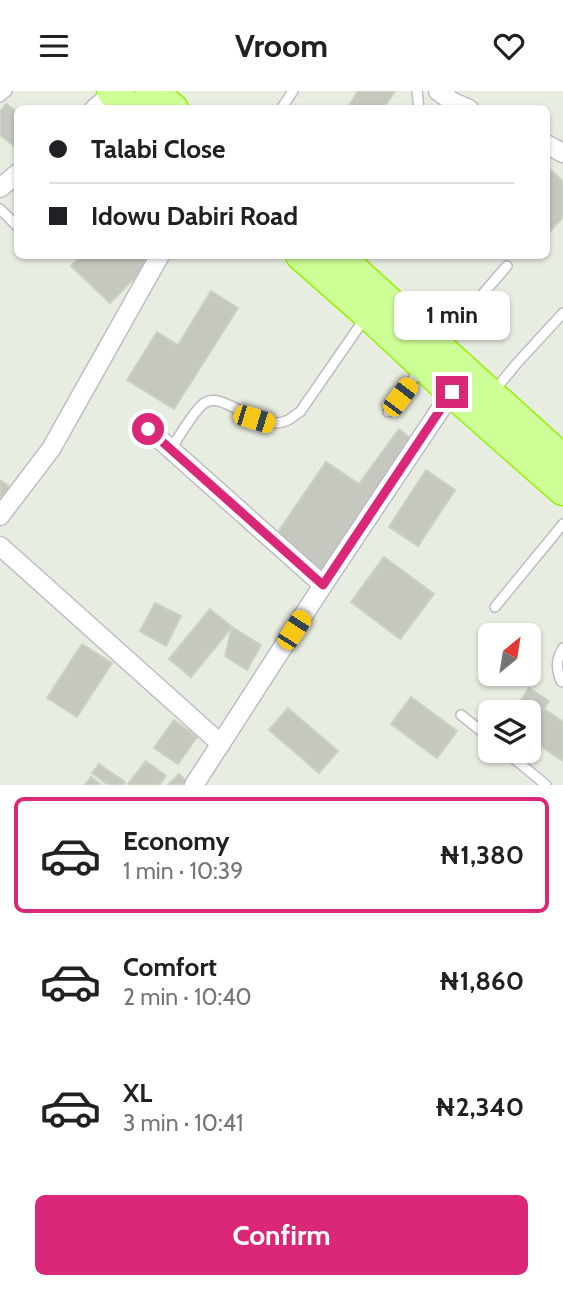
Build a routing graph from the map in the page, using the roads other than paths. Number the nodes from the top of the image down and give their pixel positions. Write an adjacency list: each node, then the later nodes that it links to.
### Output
1 (7, 91): 3 (lane)
2 (438, 91): 4 (street)
3 (0, 97)
4 (460, 105)
5 (14, 176): 6 (street)
6 (0, 188)
7 (0, 209): 8 (lane)
8 (14, 223)
9 (158, 259): 23 (street)
10 (306, 259): 14 (highway)
11 (341, 259): 15 (highway)
12 (507, 267): 15 (lane)
13 (563, 313): 17 (lane)
14 (368, 314): 15 (highway); 20 (lane)
15 (430, 356): 16 (highway); 17 (highway); 18 (lane)
16 (452, 392): 22 (highway); 26 (street)
17 (491, 395): 21 (highway)
18 (388, 412)
19 (148, 429): 20 (street)
20 (171, 449): 26 (street)
21 (563, 460)
22 (563, 491)
23 (0, 516)
24 (563, 523): 27 (lane)
25 (0, 545): 32 (street)
26 (323, 585): 32 (street)
27 (495, 607)
28 (563, 648): 29 (lane)
29 (563, 682)
30 (461, 715): 31 (lane)
31 (478, 728)
32 (221, 744): 34 (street)
33 (519, 763): 35 (lane)
34 (194, 785)
35 (546, 785)

